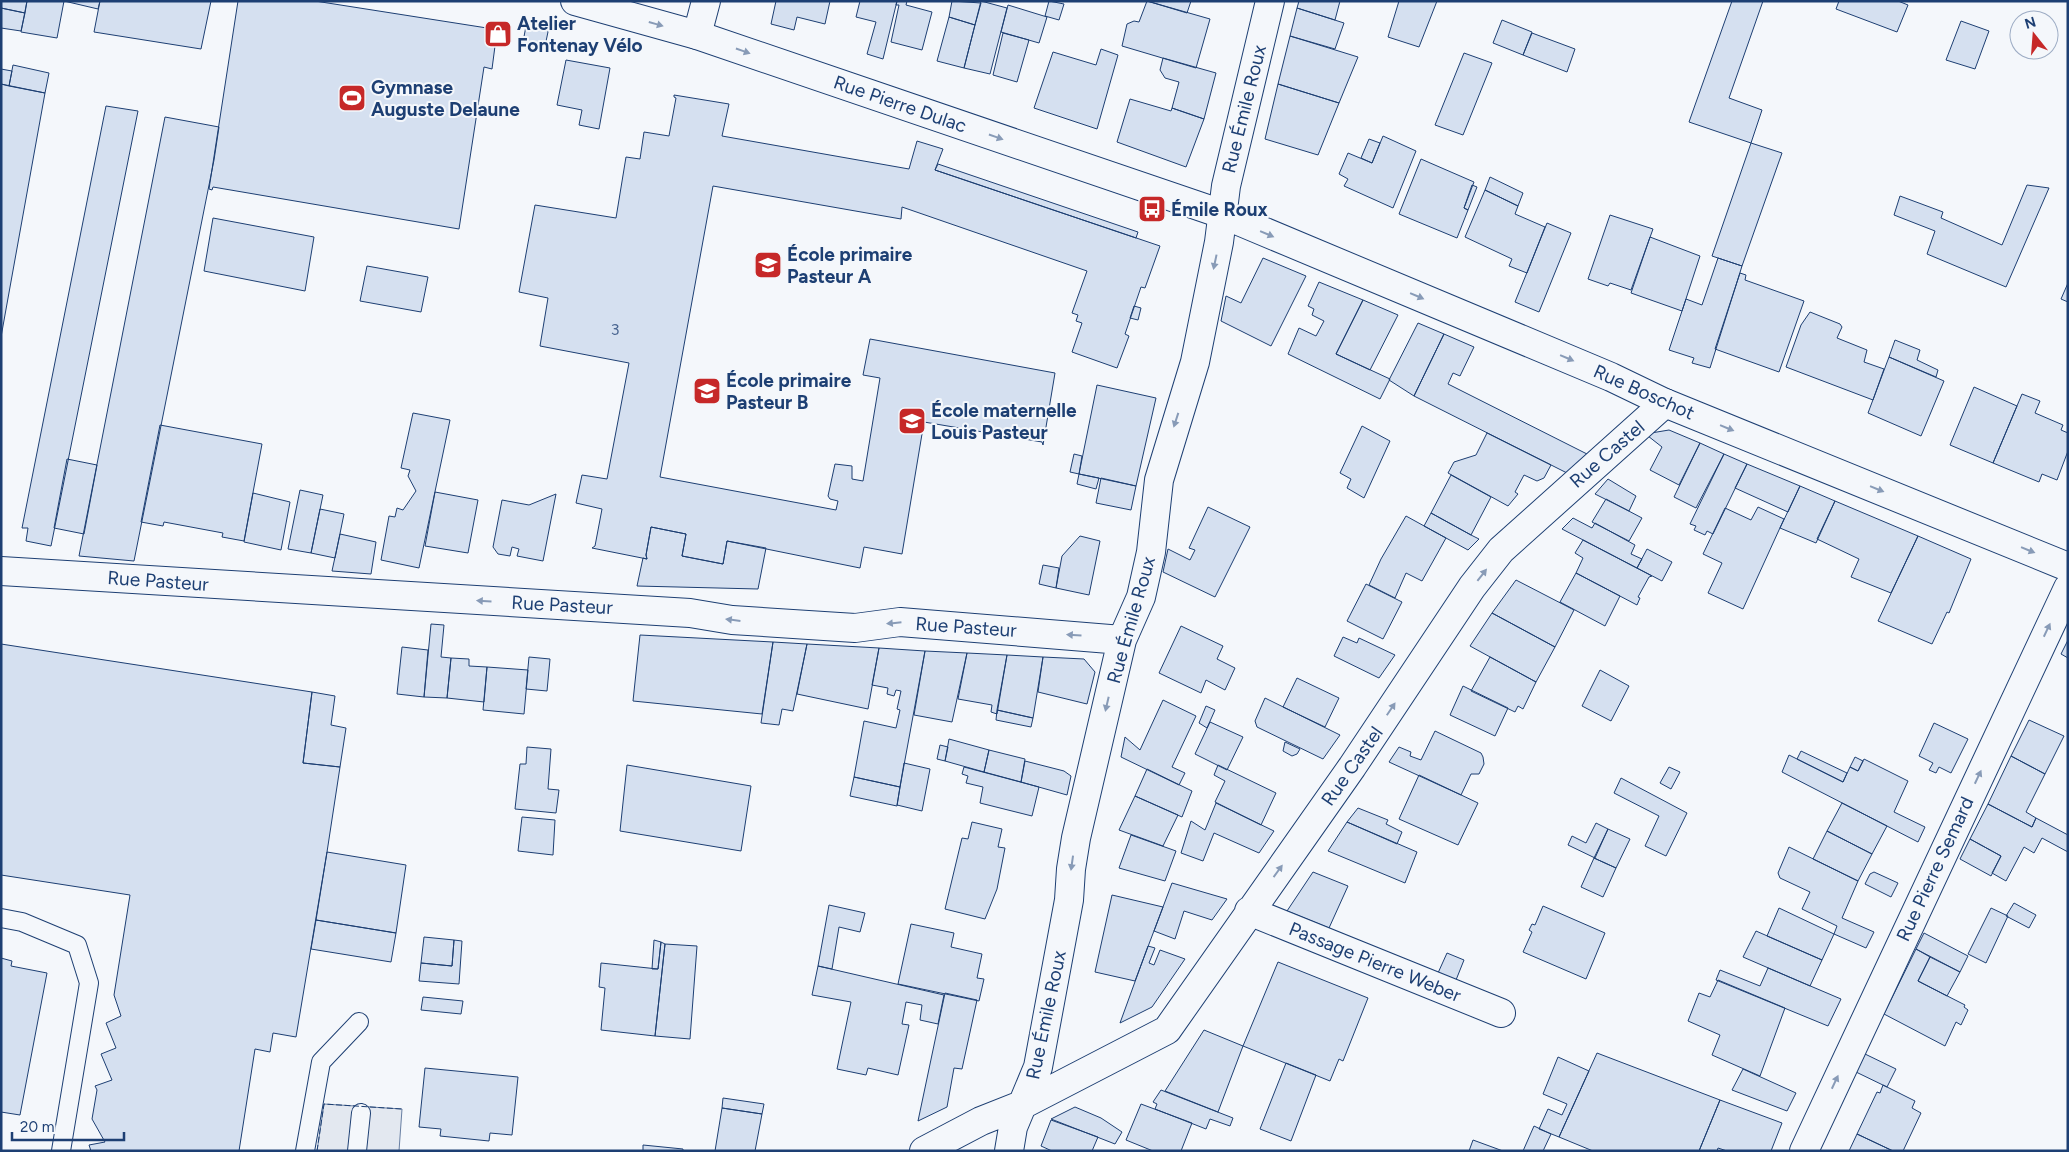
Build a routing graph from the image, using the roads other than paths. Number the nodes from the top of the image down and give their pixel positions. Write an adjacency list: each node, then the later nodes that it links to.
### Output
1 (575, 1): 4 (street, Rue Pierre Dulac, one-way to 4)
2 (706, 1): 4 (street)
3 (1270, 1): 5 (street, Rue Émile Roux)
4 (696, 35): 5 (street, Rue Pierre Dulac, one-way to 5)
5 (1222, 214): 6 (street, Rue Boschot, one-way to 6); 10 (street, Rue Émile Roux, one-way to 10)
6 (1665, 403): 7 (street, Rue Boschot, one-way to 7); 11 (street, Rue Castel, one-way to 6)
7 (2068, 567)
8 (1, 571): 10 (street, Rue Pasteur, one-way to 8)
9 (2068, 588): 22 (street, Rue Pierre Semard, one-way to 9)
10 (1122, 640): 15 (street, Rue Émile Roux, one-way to 15)
11 (1249, 911): 13 (street, Passage Pierre Weber); 15 (street, Rue Castel)
12 (1, 918): 17 (lane)
13 (1501, 1012)
14 (359, 1022): 18 (lane)
15 (1024, 1104): 20 (street, Rue Castel); 21 (street, Rue Émile Roux)
16 (362, 1113): 19 (lane)
17 (61, 1151)
18 (305, 1151)
19 (357, 1151)
20 (924, 1151)
21 (1009, 1151)
22 (1804, 1151)

